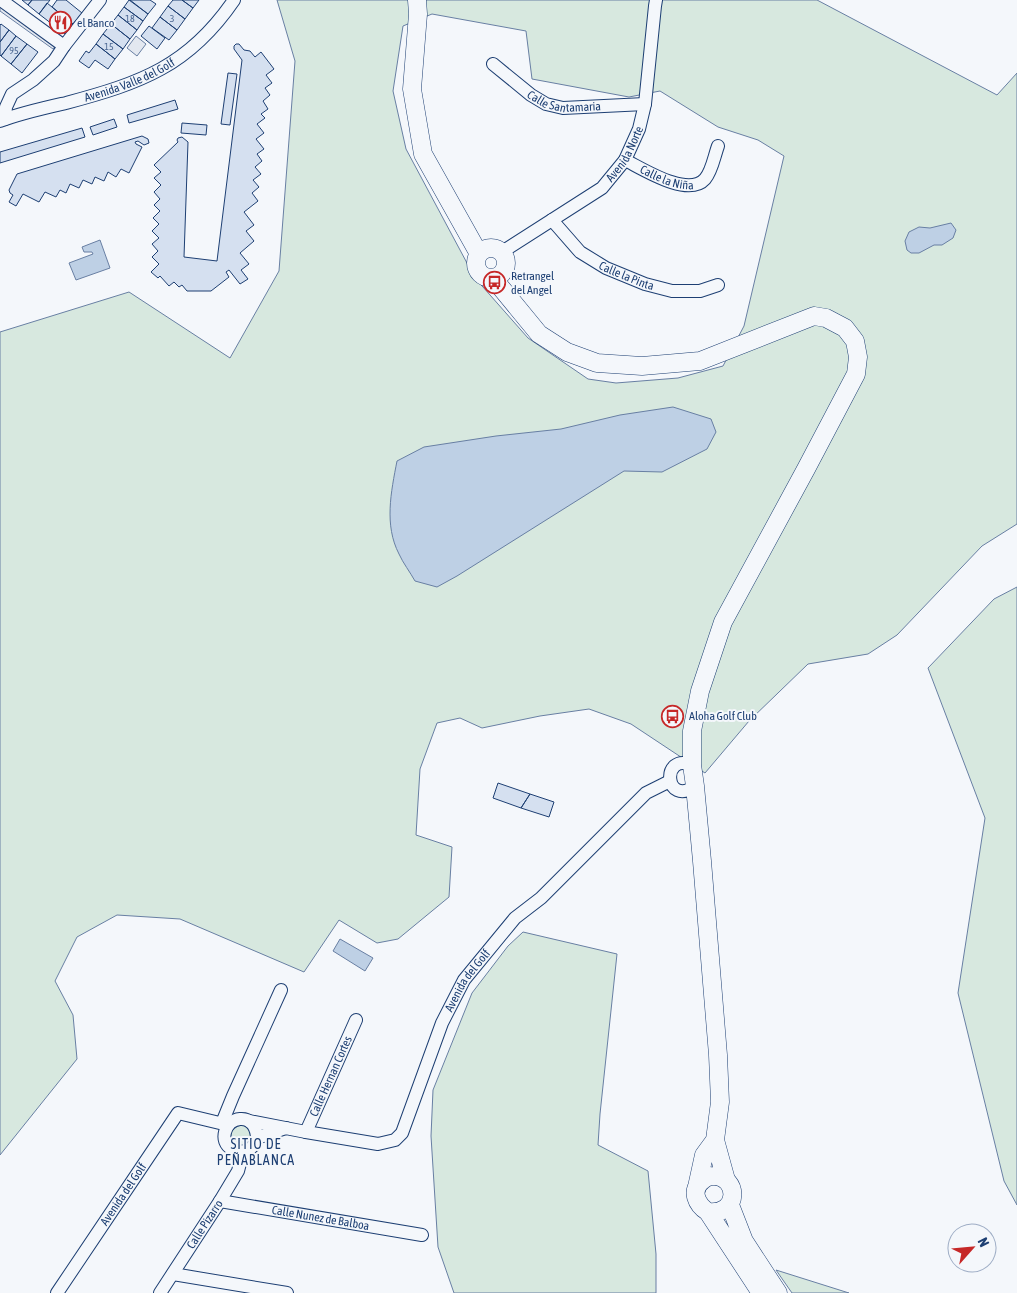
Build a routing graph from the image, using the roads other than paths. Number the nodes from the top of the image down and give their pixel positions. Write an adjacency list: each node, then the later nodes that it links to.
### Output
1 (1, 0): 6 (street)
2 (100, 0): 6 (street)
3 (234, 0): 9 (street, Avenida Valle del Golf)
4 (417, 0): 14 (street)
5 (656, 0): 8 (street, Avenida Norte)
6 (64, 46): 9 (street)
7 (493, 64): 8 (street, Calle Santamaria)
8 (646, 104): 11 (street, Avenida Norte)
9 (2, 120)
10 (718, 146): 11 (street, Calle la Niña)
11 (626, 160): 12 (street, Avenida Norte)
12 (552, 220): 13 (street, Avenida Norte); 16 (street, Calle la Pinta)
13 (502, 252): 14 (street); 15 (street)
14 (479, 254): 15 (street)
15 (493, 278): 17 (street)
16 (718, 285)
17 (692, 765): 18 (street); 19 (street)
18 (670, 781): 19 (street); 25 (street, Avenida del Golf)
19 (695, 786): 27 (street)
20 (281, 990): 23 (street)
21 (356, 1020): 25 (street, Calle Hernan Cortes)
22 (249, 1121): 23 (street, Avenida del Golf); 24 (street, Avenida del Golf); 26 (street)
23 (225, 1124): 28 (street); 36 (street, Avenida del Golf)
24 (286, 1128): 25 (street, Avenida del Golf); 26 (street)
25 (306, 1132)
26 (257, 1139): 28 (street)
27 (715, 1140): 29 (street); 30 (street)
28 (244, 1152): 31 (street, Calle Pizarro)
29 (726, 1180): 30 (street); 32 (street)
30 (697, 1187): 33 (street)
31 (220, 1201): 34 (street, Calle Nunez de Balboa); 35 (street, Calle Pizarro)
32 (730, 1205): 33 (street); 40 (street)
33 (708, 1212): 39 (street)
34 (422, 1236)
35 (173, 1274): 37 (street, Calle Pizarro); 38 (street)
36 (57, 1293)
37 (160, 1293)
38 (287, 1293)
39 (761, 1293)
40 (778, 1293)

